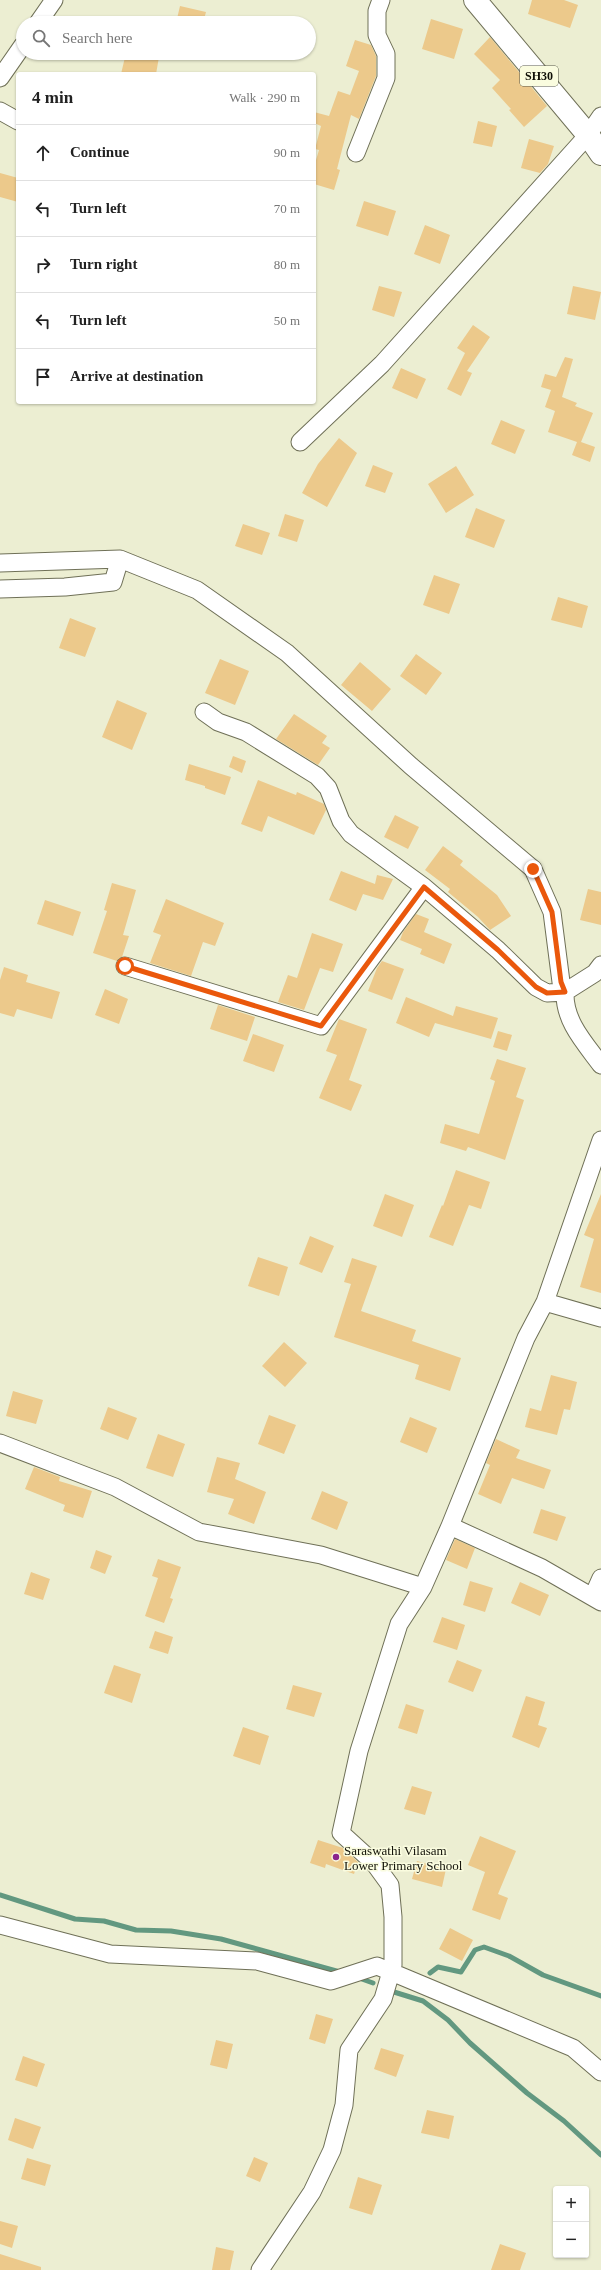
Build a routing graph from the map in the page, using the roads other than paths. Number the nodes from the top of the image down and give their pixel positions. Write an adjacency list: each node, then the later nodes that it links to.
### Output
1 (54, 0): 4 (street)
2 (381, 0): 11 (street)
3 (475, 0): 10 (main road, SH30)
4 (43, 16)
5 (16, 55): 6 (street)
6 (0, 78)
7 (0, 111): 9 (street)
8 (601, 116): 10 (street)
9 (16, 120)
10 (588, 135): 12 (main road, SH30); 13 (street)
11 (356, 153)
12 (601, 154)
13 (300, 442)
14 (120, 559): 15 (street); 16 (street); 21 (street)
15 (0, 563)
16 (0, 589)
17 (204, 712): 18 (street)
18 (424, 887): 20 (street); 21 (street)
19 (601, 965): 21 (street)
20 (125, 966)
21 (565, 992): 22 (street)
22 (601, 1064)
23 (601, 1140): 24 (street)
24 (545, 1302): 25 (street); 27 (street)
25 (601, 1318)
26 (0, 1443): 29 (street)
27 (450, 1526): 29 (street); 30 (street)
28 (601, 1578): 30 (street)
29 (422, 1587): 32 (street)
30 (597, 1599)
31 (0, 1925): 32 (street)
32 (391, 1971): 33 (street); 34 (street)
33 (601, 2072)
34 (260, 2270)

